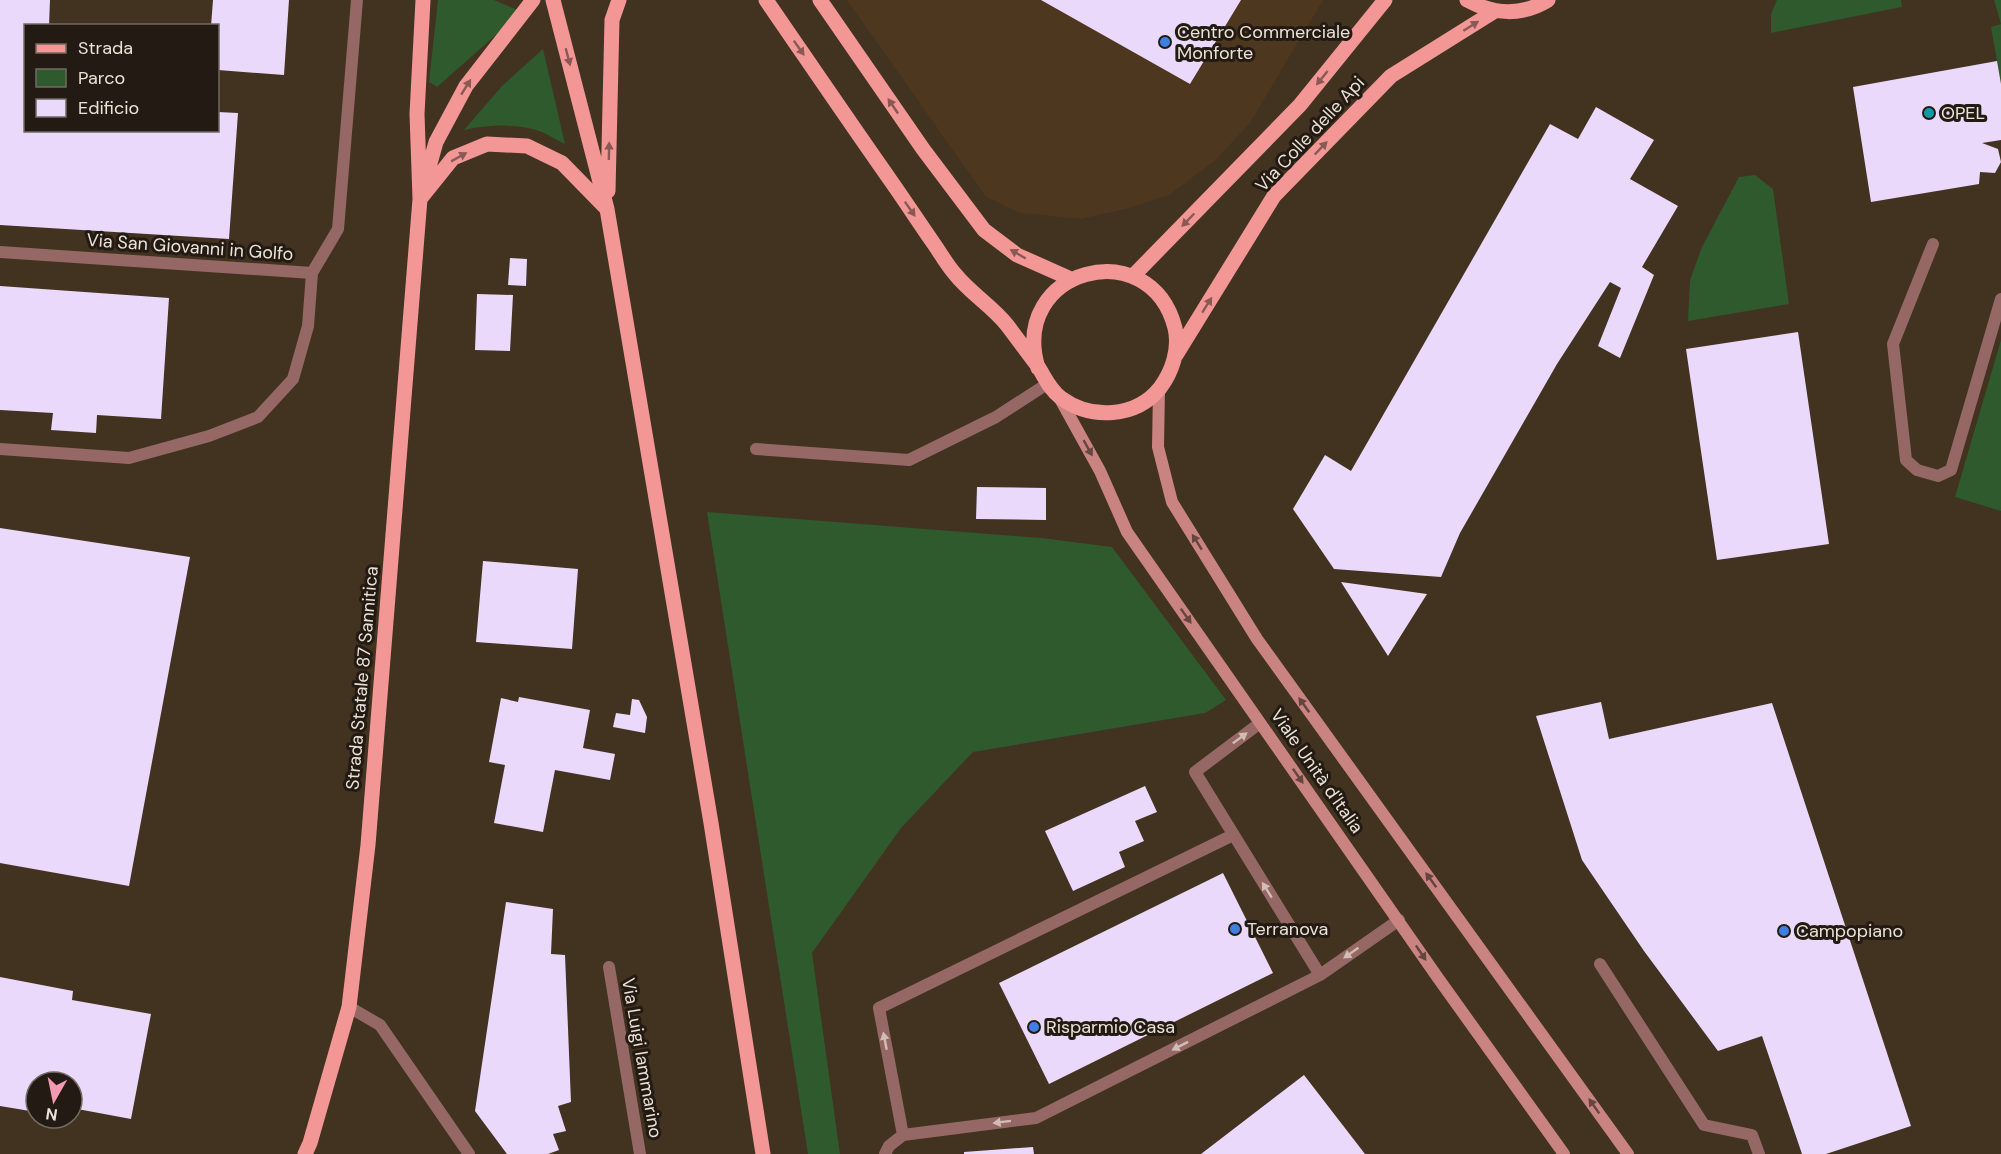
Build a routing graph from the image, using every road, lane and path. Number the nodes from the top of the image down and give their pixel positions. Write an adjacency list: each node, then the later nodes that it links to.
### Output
1 (357, 0): 16 (lane, Via San Giovanni in Golfo)
2 (423, 0): 12 (main road, Strada Statale 87 Sannitica)
3 (533, 0): 12 (main road, Strada Statale 87 Sannitica, one-way to 3)
4 (553, 0): 13 (main road, one-way to 13)
5 (619, 0): 13 (main road, one-way to 5)
6 (766, 0): 21 (main road, one-way to 21)
7 (820, 0): 18 (main road, one-way to 7)
8 (1385, 0): 17 (main road, Via Colle delle Api, one-way to 17)
9 (1467, 0): 11 (main road)
10 (1548, 0): 11 (main road)
11 (1495, 11): 20 (main road, Via Colle delle Api, one-way to 11)
12 (420, 199): 13 (main road, one-way to 13); 33 (main road, Strada Statale 87 Sannitica)
13 (607, 209): 38 (main road)
14 (1933, 244): 19 (lane)
15 (0, 252): 16 (lane, Via San Giovanni in Golfo)
16 (312, 273): 25 (lane)
17 (1133, 276): 18 (main road); 20 (main road)
18 (1071, 279): 21 (main road)
19 (2001, 299)
20 (1176, 355): 23 (main road)
21 (1038, 368): 22 (main road)
22 (1047, 384): 24 (main road); 26 (lane)
23 (1159, 389): 24 (main road); 41 (street, Viale Unità d'Italia, one-way to 23)
24 (1059, 397): 27 (street, Viale Unità d'Italia, one-way to 27)
25 (0, 449)
26 (756, 449)
27 (1260, 723): 28 (lane, one-way to 27); 29 (street, Viale Unità d'Italia, one-way to 29)
28 (1233, 834): 32 (lane, one-way to 28); 34 (lane, one-way to 28)
29 (1399, 920): 32 (lane, one-way to 32); 40 (street, Viale Unità d'Italia, one-way to 40)
30 (1600, 964): 42 (lane)
31 (609, 967): 37 (lane, Via Luigi Iammarino)
32 (1320, 975): 34 (lane, one-way to 34)
33 (349, 1007): 35 (main road, Strada Statale 87 Sannitica); 36 (lane)
34 (903, 1135): 39 (lane)
35 (305, 1154)
36 (469, 1154)
37 (640, 1154)
38 (763, 1154)
39 (885, 1154)
40 (1564, 1154)
41 (1628, 1154)
42 (1759, 1154)

